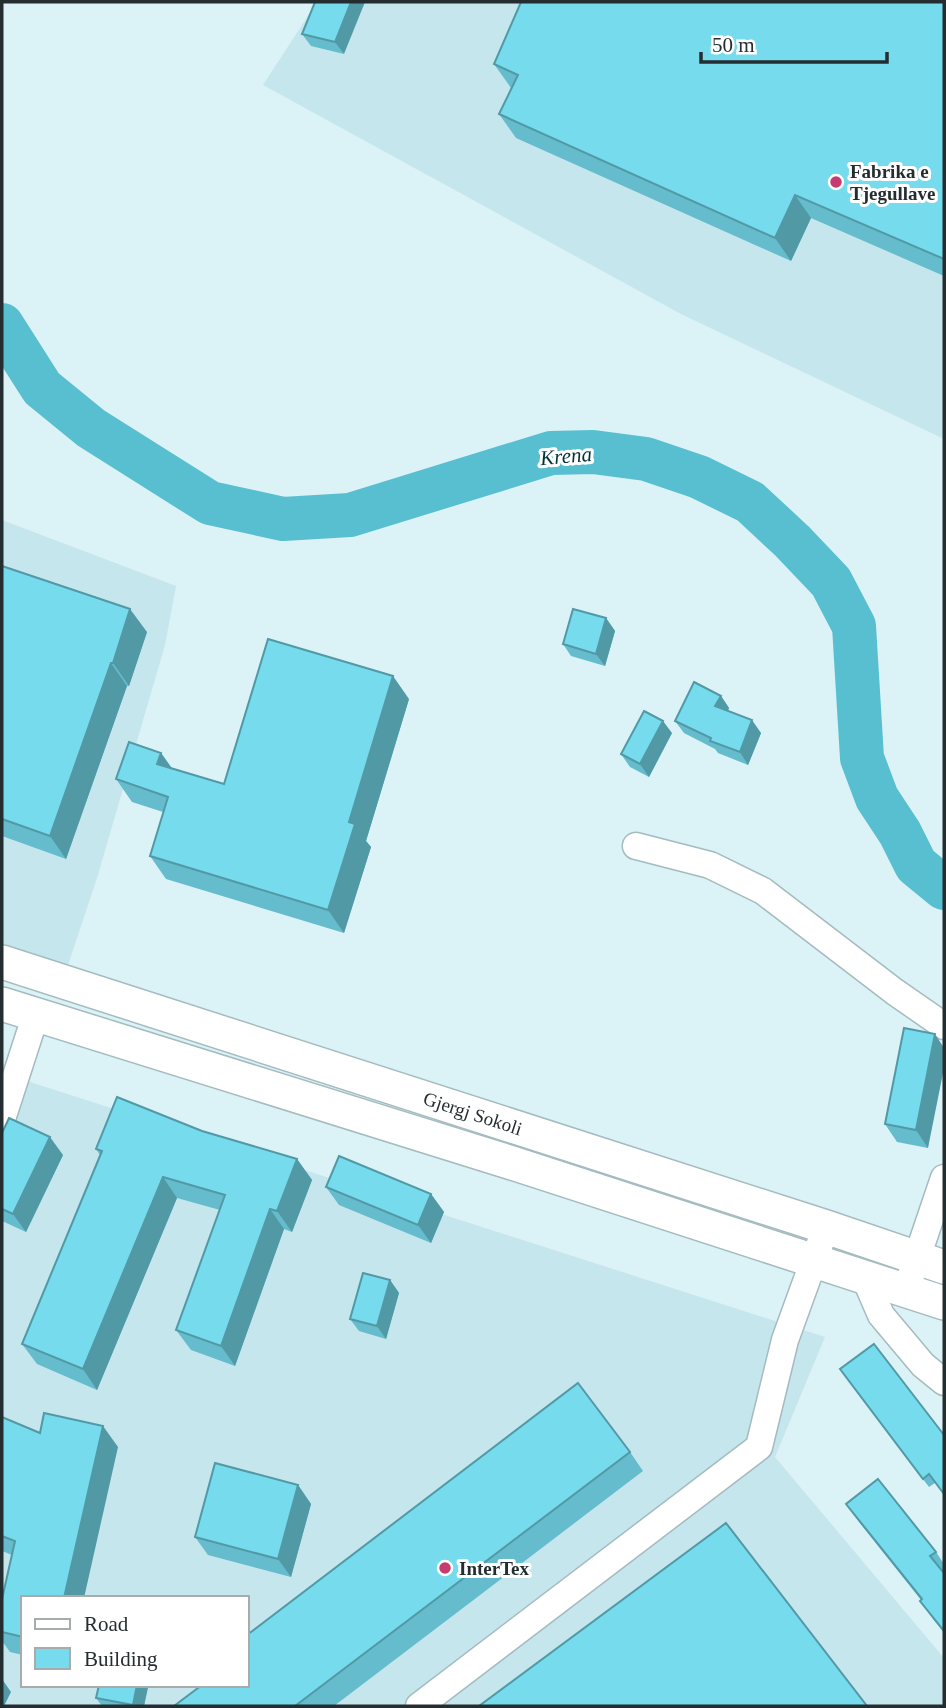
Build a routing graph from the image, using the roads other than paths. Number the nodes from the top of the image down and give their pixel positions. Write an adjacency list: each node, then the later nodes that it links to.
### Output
1 (636, 846): 5 (street)
2 (2, 962): 8 (main road, Gjergj Sokoli)
3 (2, 1003): 4 (main road, Gjergj Sokoli)
4 (36, 1014): 6 (street); 9 (main road, Gjergj Sokoli)
5 (944, 1026)
6 (2, 1119)
7 (944, 1178): 10 (street)
8 (826, 1227): 9 (street); 10 (main road, Gjergj Sokoli)
9 (813, 1260): 11 (main road, Gjergj Sokoli); 15 (street)
10 (930, 1263): 12 (street)
11 (866, 1278): 12 (main road, Gjergj Sokoli); 14 (street)
12 (906, 1290): 13 (main road, Gjergj Sokoli)
13 (944, 1303)
14 (944, 1382)
15 (419, 1706)

